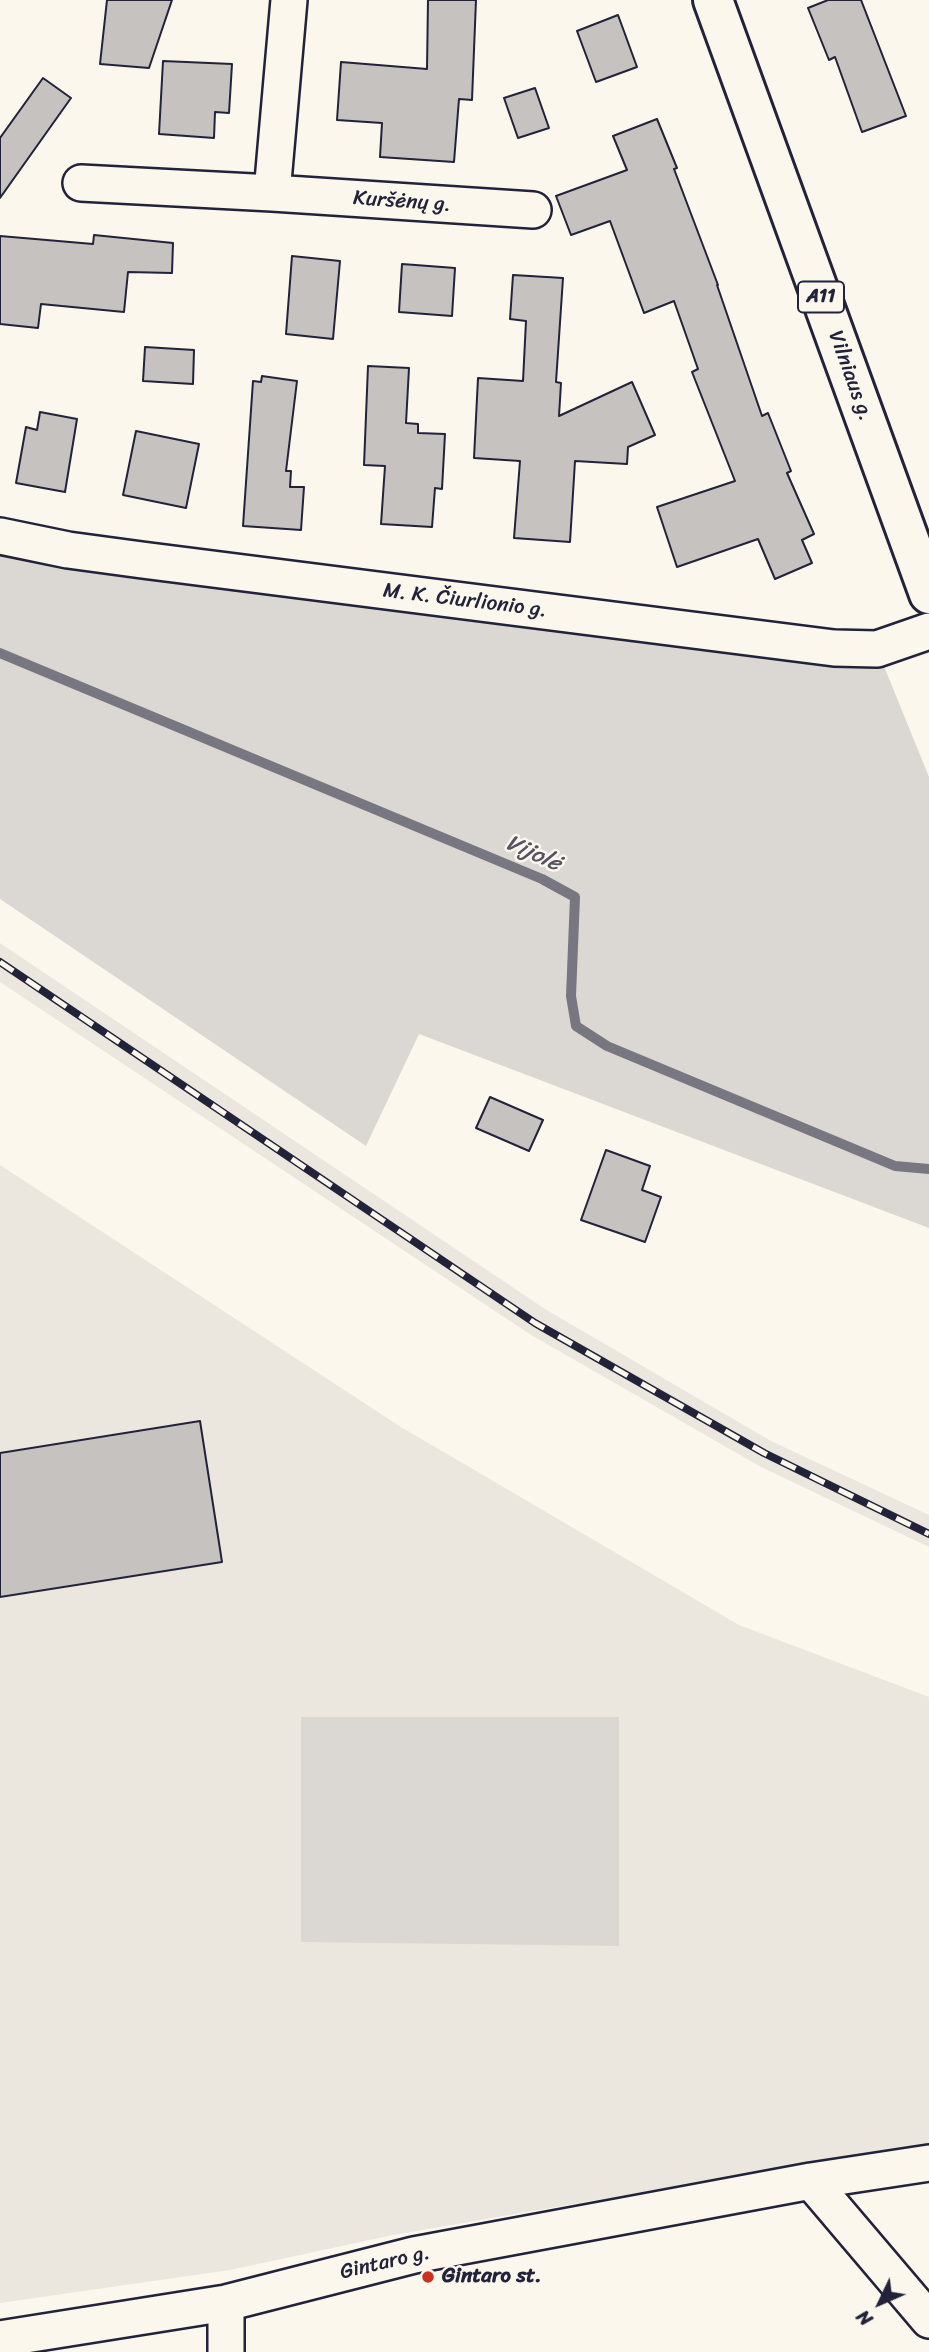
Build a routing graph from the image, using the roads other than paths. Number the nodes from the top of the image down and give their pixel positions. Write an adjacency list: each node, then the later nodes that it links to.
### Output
1 (289, 0): 4 (street)
2 (713, 0): 7 (highway, Vilniaus g. / A11)
3 (81, 183): 4 (street, Kuršėnų g.)
4 (272, 193): 5 (street, Kuršėnų g.)
5 (533, 210)
6 (0, 536): 8 (street, M. K. Čiurlionio g.)
7 (929, 594)
8 (929, 631)
9 (929, 2163): 10 (street, Gintaro g.)
10 (811, 2182): 11 (street, Gintaro g.); 12 (street)
11 (226, 2303): 13 (street, Gintaro g.); 14 (street)
12 (929, 2320)
13 (0, 2339)
14 (226, 2352)

